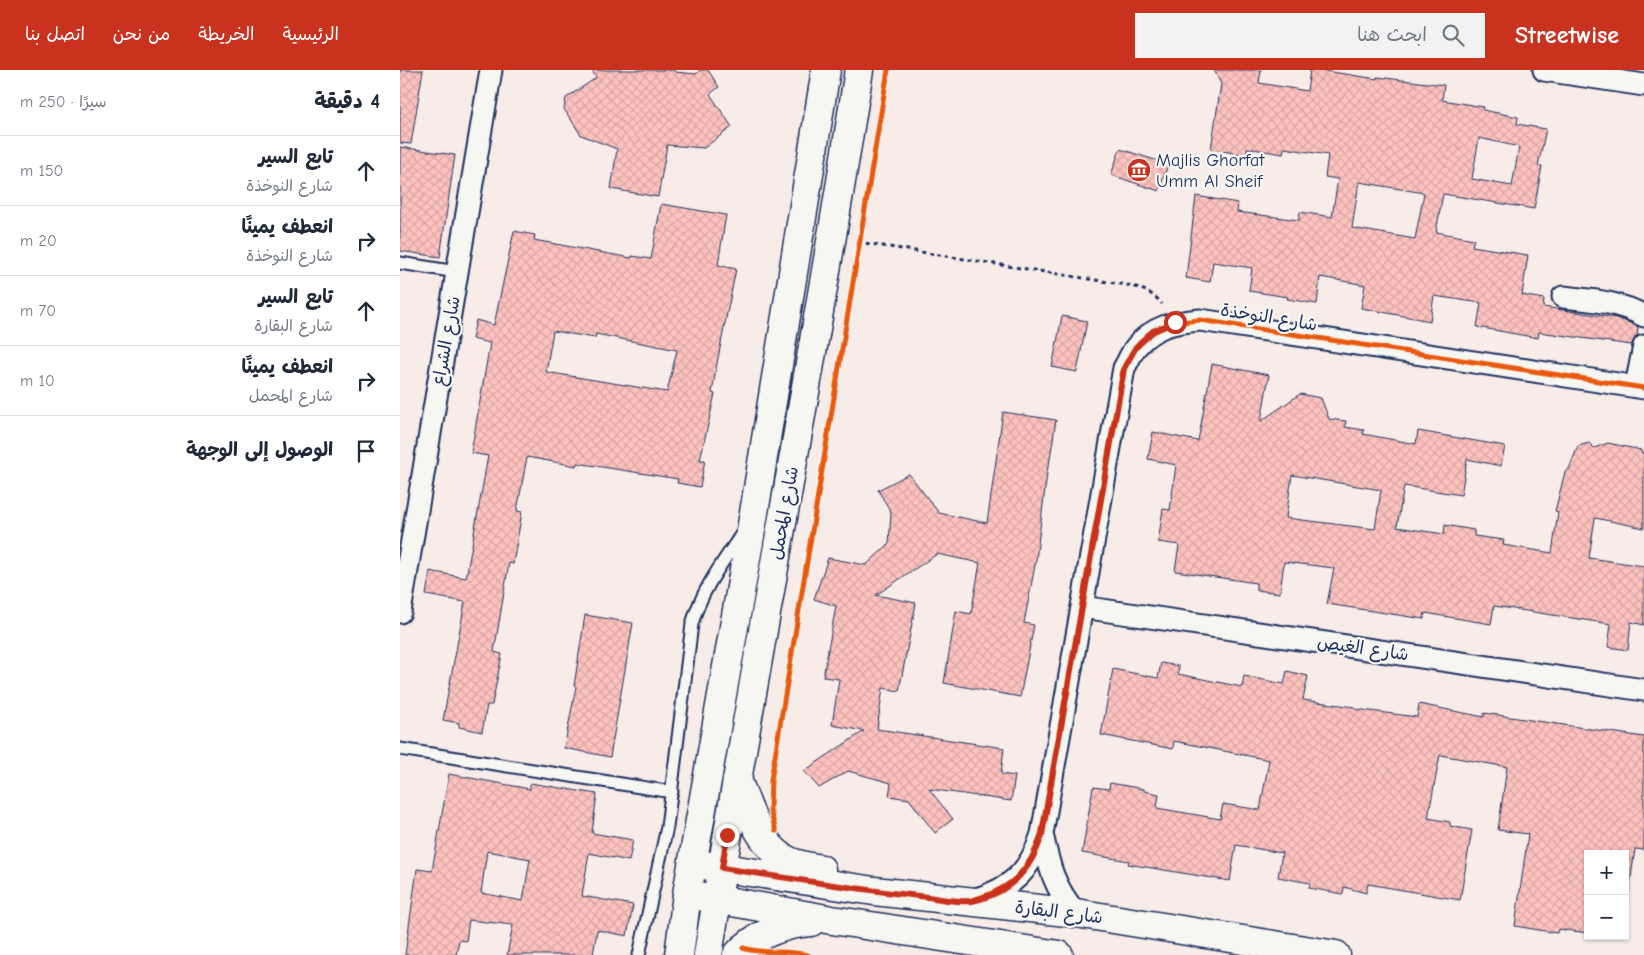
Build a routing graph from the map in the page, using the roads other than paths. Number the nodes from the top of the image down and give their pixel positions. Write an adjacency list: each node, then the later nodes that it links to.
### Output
1 (491, 70): 7 (street, شارع الشراع)
2 (826, 70): 12 (street, شارع المحمل)
3 (859, 70): 18 (street, شارع المحمل)
4 (1544, 70): 5 (street)
5 (1644, 85)
6 (400, 263): 7 (lane)
7 (458, 272): 14 (street, شارع الشراع)
8 (1564, 297): 9 (street)
9 (1644, 316)
10 (1644, 346): 11 (street)
11 (1640, 387): 13 (street, شارع النوخذة)
12 (752, 518): 19 (lane); 21 (street, شارع المحمل)
13 (1082, 607): 16 (street, شارع الغيص); 20 (street, شارع النوخذة)
14 (400, 608): 15 (street, شارع الشراع)
15 (400, 612)
16 (1644, 690)
17 (400, 749): 19 (lane)
18 (736, 778): 22 (street, شارع المحمل); 23 (street)
19 (672, 792): 29 (lane)
20 (1042, 834): 26 (street, شارع النوخذة); 27 (street, شارع النوخذة)
21 (692, 864): 22 (street, شارع البقارة); 24 (street, شارع المحمل)
22 (722, 868): 23 (street, شارع البقارة); 25 (street, شارع المحمل)
23 (874, 892): 26 (street, شارع البقارة)
24 (687, 894): 25 (street); 30 (street, شارع المحمل)
25 (717, 900): 28 (street); 31 (street, شارع المحمل)
26 (970, 901): 27 (street, شارع البقارة)
27 (1076, 913): 34 (street, شارع البقارة)
28 (832, 920): 32 (street); 33 (street)
29 (639, 955)
30 (679, 955)
31 (708, 955)
32 (737, 955)
33 (1059, 955)
34 (1336, 955)

